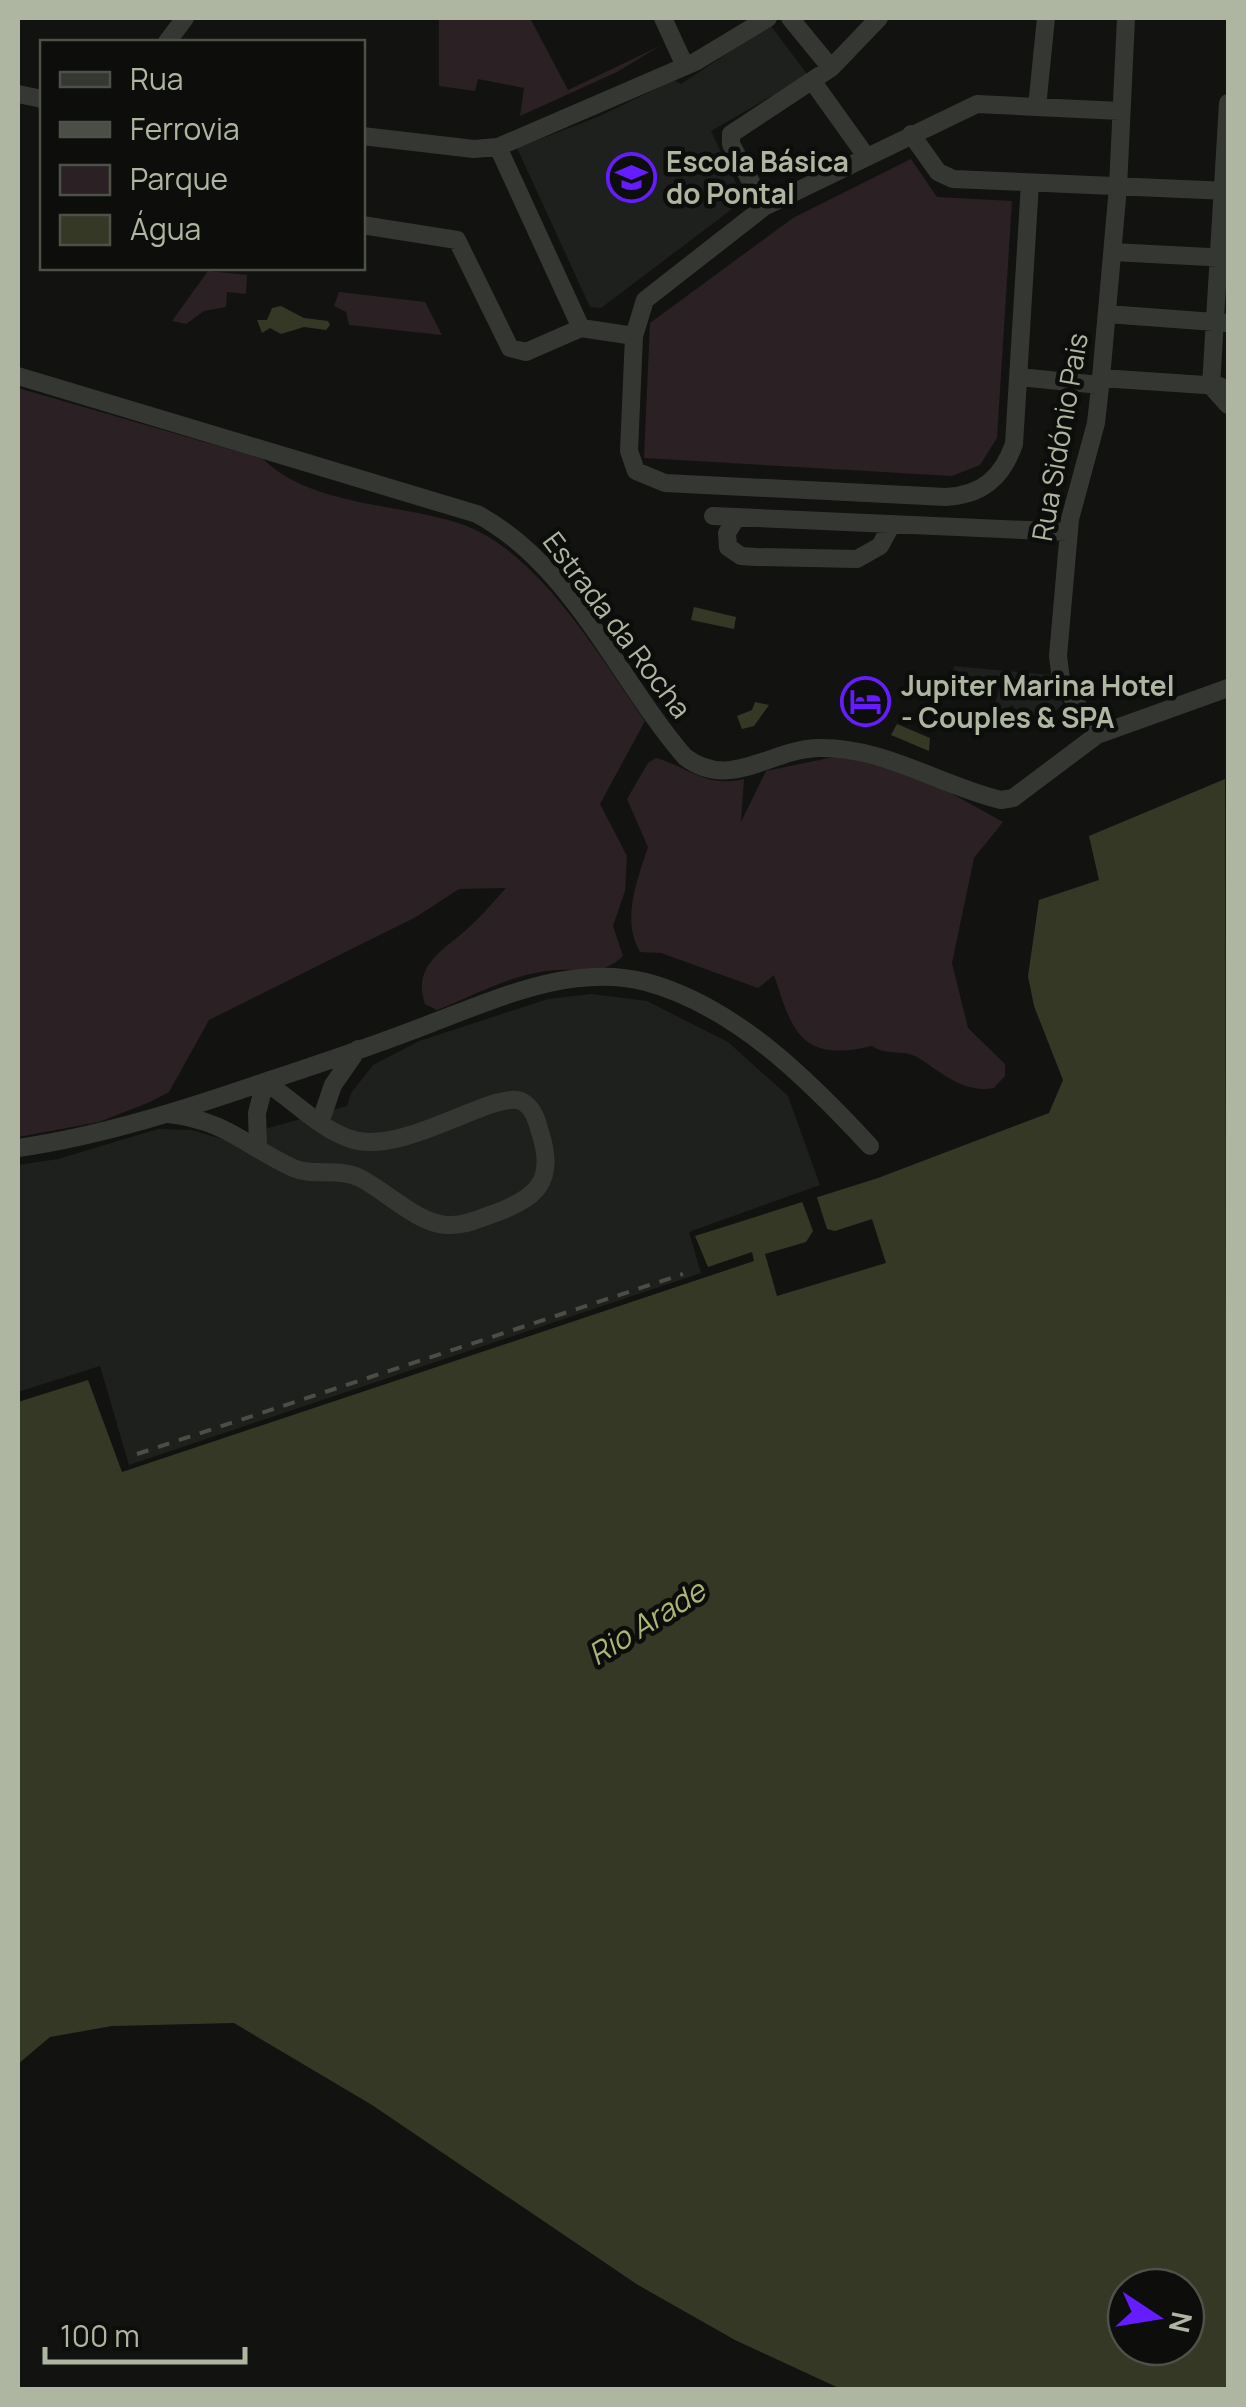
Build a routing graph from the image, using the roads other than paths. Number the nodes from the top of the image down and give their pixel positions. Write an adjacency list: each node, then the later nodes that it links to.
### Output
1 (185, 18): 8 (street)
2 (664, 18): 9 (street)
3 (768, 18): 9 (street)
4 (790, 18): 10 (street)
5 (879, 18): 10 (street)
6 (1046, 18): 13 (street)
7 (1126, 18): 14 (street, Rua Sidónio Pais)
8 (168, 40)
9 (685, 66): 18 (street)
10 (831, 68): 11 (street)
11 (813, 82): 19 (street); 23 (street)
12 (1228, 103): 15 (street)
13 (1038, 107): 14 (street); 16 (street)
14 (1120, 112): 21 (street, Rua Sidónio Pais)
15 (1228, 130): 22 (street)
16 (910, 134): 19 (street); 20 (street)
17 (365, 136): 18 (street)
18 (498, 147): 29 (street)
19 (866, 156): 23 (street)
20 (1030, 183): 21 (street); 32 (street)
21 (1118, 186): 22 (street); 25 (street, Rua Sidónio Pais)
22 (1226, 190): 26 (street)
23 (764, 207): 30 (street)
24 (365, 225): 29 (street)
25 (1113, 252): 26 (street); 27 (street, Rua Sidónio Pais)
26 (1224, 257): 28 (street)
27 (1108, 314): 28 (street); 33 (street, Rua Sidónio Pais)
28 (1222, 322): 34 (street)
29 (581, 328): 30 (street)
30 (634, 336): 32 (street)
31 (18, 376): 41 (street, Estrada da Rocha)
32 (1019, 377): 33 (street)
33 (1100, 382): 34 (street); 39 (street, Rua Sidónio Pais)
34 (1220, 386): 35 (street)
35 (1228, 405)
36 (713, 516): 37 (street)
37 (737, 517): 38 (street); 38 (street)
38 (892, 524): 39 (street)
39 (1069, 532): 41 (street, Rua Sidónio Pais)
40 (1228, 688): 41 (street)
41 (1097, 735)
42 (358, 1048): 43 (street); 45 (street); 47 (street)
43 (265, 1082): 44 (street); 45 (street); 46 (street)
44 (158, 1113): 46 (street); 48 (street)
45 (320, 1123): 46 (street)
46 (258, 1146)
47 (870, 1146)
48 (18, 1148)

